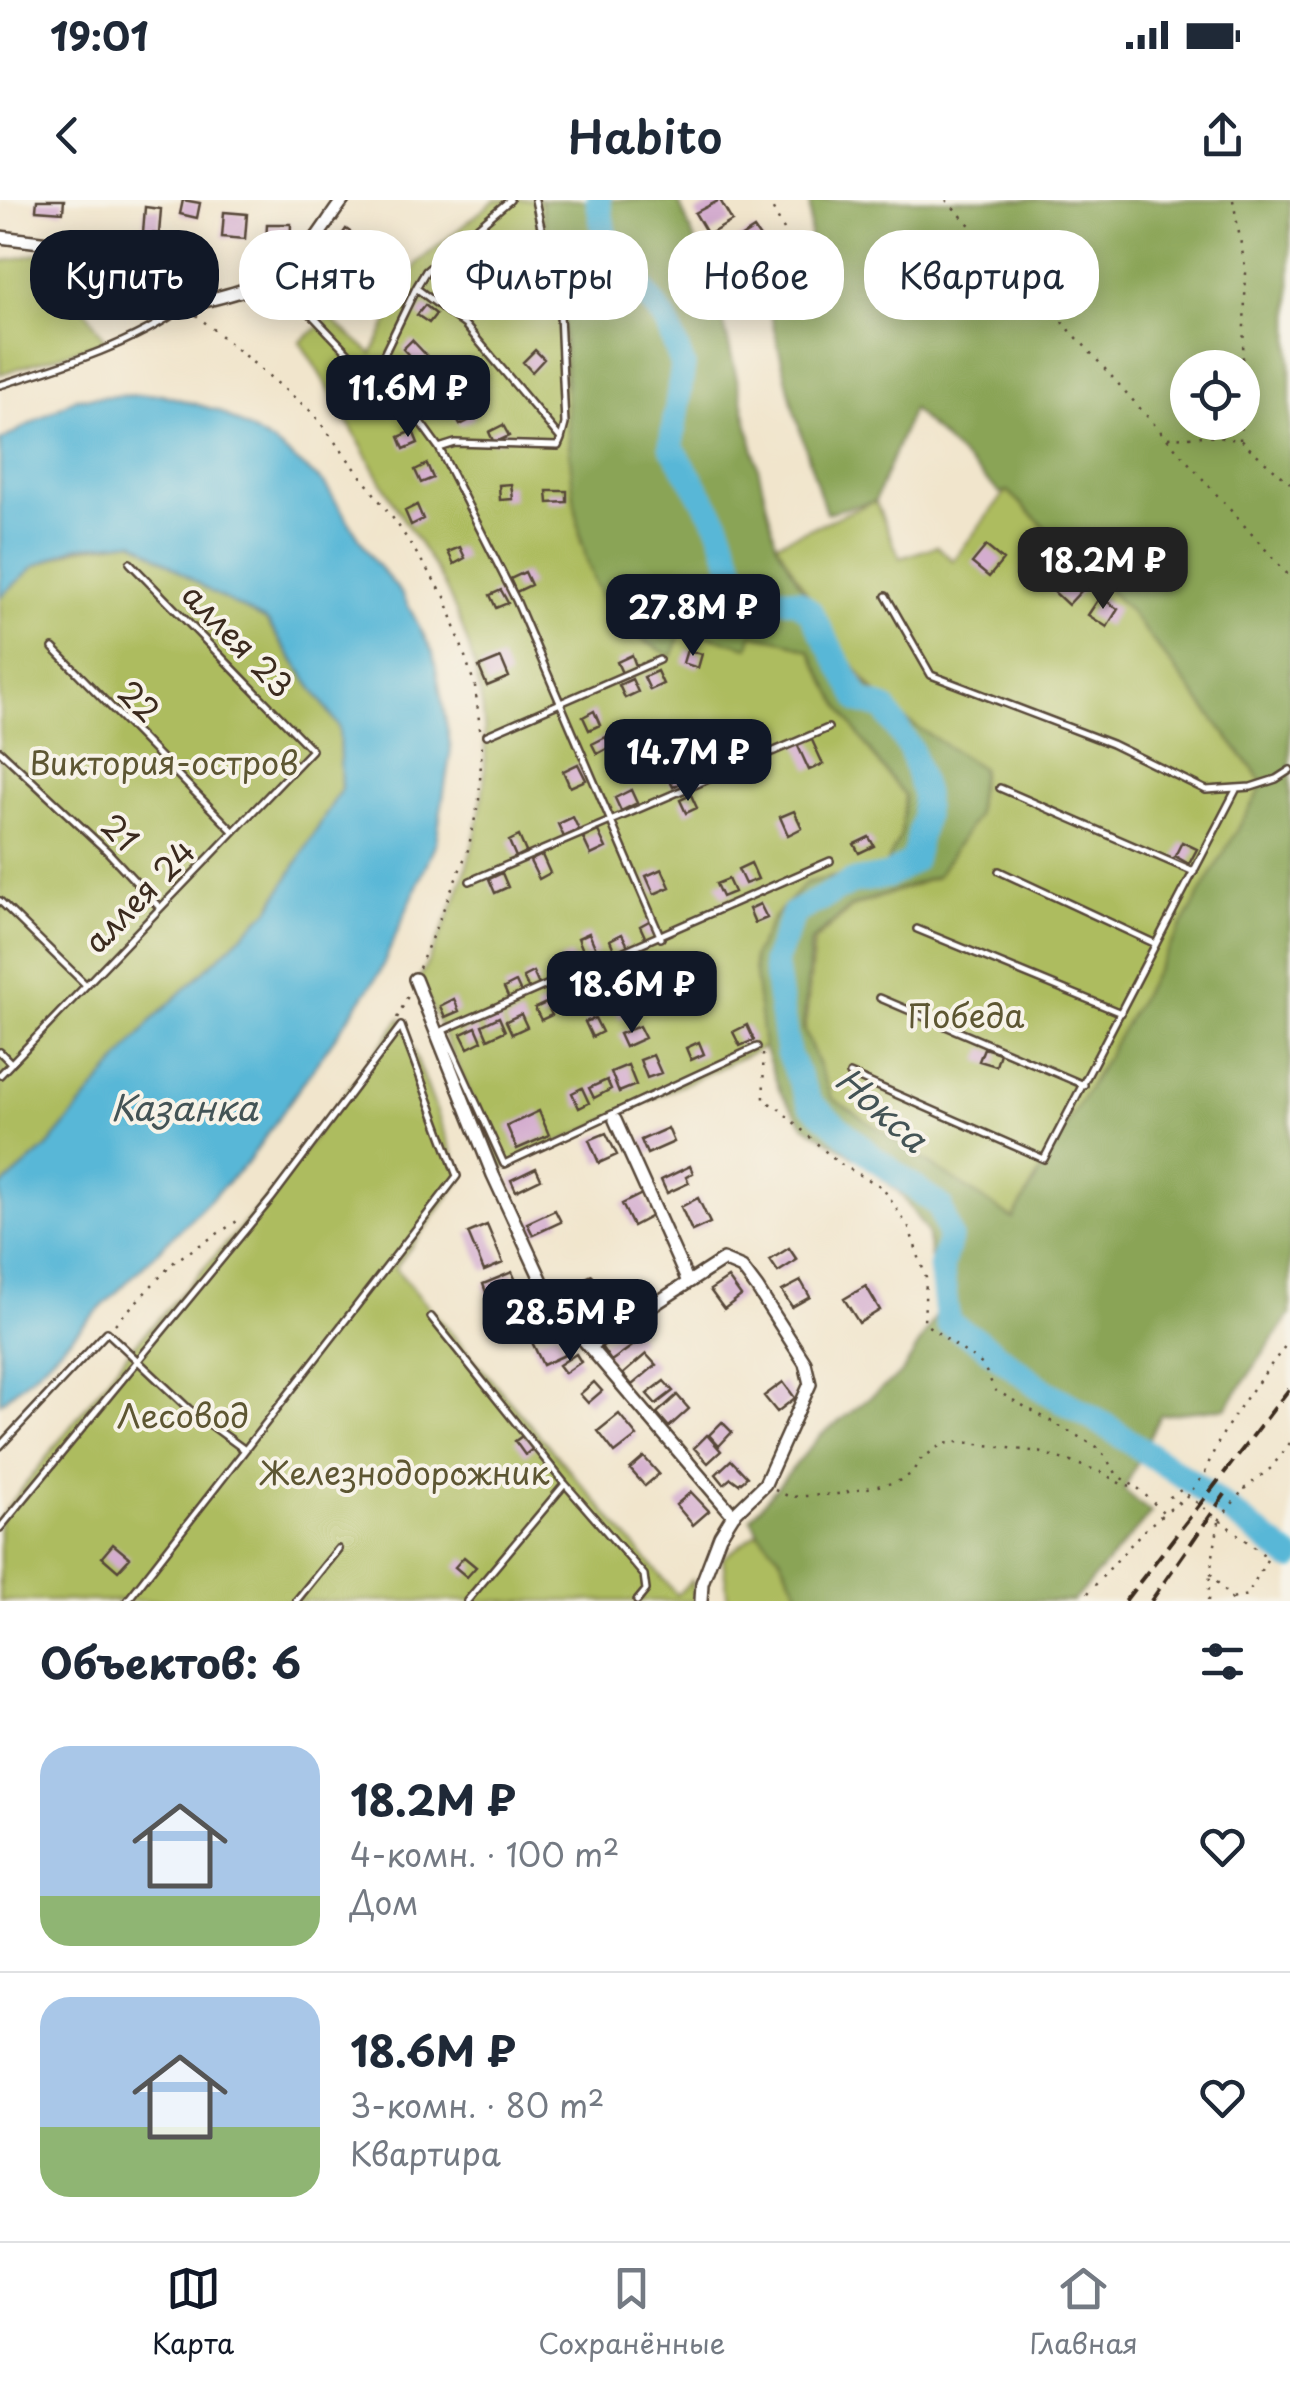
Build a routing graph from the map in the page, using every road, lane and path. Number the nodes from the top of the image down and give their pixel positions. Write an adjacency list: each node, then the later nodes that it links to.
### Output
1 (344, 200): 7 (street)
2 (510, 200): 11 (lane)
3 (535, 200): 18 (lane)
4 (768, 200): 8 (path)
5 (946, 200): 19 (path)
6 (1232, 200): 15 (path)
7 (321, 230)
8 (784, 230)
9 (0, 237): 10 (street)
10 (30, 241)
11 (416, 288): 16 (lane); 18 (lane)
12 (166, 320): 17 (lane)
13 (203, 320): 47 (path)
14 (315, 320): 16 (lane)
15 (1243, 350)
16 (375, 373): 21 (lane)
17 (0, 386)
18 (561, 438): 21 (lane)
19 (1168, 438): 24 (path)
20 (1240, 440): 22 (path)
21 (440, 448): 28 (lane)
22 (1290, 483)
23 (130, 563): 31 (lane, аллея 23)
24 (1290, 578)
25 (886, 596): 35 (lane)
26 (53, 648): 37 (lane, 22)
27 (659, 660): 28 (lane)
28 (558, 703): 30 (lane); 36 (lane)
29 (828, 728): 36 (lane)
30 (487, 735)
31 (312, 750): 37 (lane, аллея 24)
32 (0, 751): 43 (lane, 21)
33 (1290, 770): 35 (lane)
34 (1000, 788): 40 (lane)
35 (1238, 788): 40 (lane)
36 (610, 822): 41 (lane); 45 (lane)
37 (234, 831): 43 (lane, аллея 24)
38 (830, 861): 45 (lane)
39 (999, 871): 46 (lane)
40 (1194, 872): 46 (lane)
41 (470, 881)
42 (0, 901): 48 (lane)
43 (160, 908): 48 (lane, аллея 24)
44 (917, 929): 50 (lane)
45 (661, 938): 52 (lane)
46 (1156, 944): 50 (lane)
47 (414, 979): 51 (path); 52 (street)
48 (86, 986): 56 (lane, аллея 24)
49 (880, 998): 59 (lane)
50 (1121, 1013): 59 (lane)
51 (392, 1026)
52 (440, 1032): 53 (lane); 66 (street)
53 (757, 1047)
54 (0, 1052): 56 (lane)
55 (764, 1053): 73 (path)
56 (11, 1063): 57 (lane, аллея 24)
57 (0, 1074)
58 (850, 1074): 59 (lane)
59 (1084, 1086)
60 (615, 1120): 62 (street)
61 (244, 1216): 64 (path)
62 (688, 1282): 66 (street); 72 (street)
63 (431, 1318): 71 (lane)
64 (107, 1332): 67 (lane); 69 (lane)
65 (1290, 1339): 74 (path, bridge)
66 (590, 1346): 76 (street)
67 (136, 1362): 70 (lane); 70 (lane); 77 (lane)
68 (1290, 1443): 79 (path, bridge)
69 (0, 1446)
70 (245, 1450): 81 (lane)
71 (565, 1484): 83 (lane); 84 (lane)
72 (765, 1484): 73 (path); 76 (street)
73 (1139, 1489): 75 (path)
74 (1179, 1503): 75 (path); 80 (path)
75 (1164, 1514): 86 (path)
76 (732, 1515): 85 (street)
77 (0, 1528)
78 (338, 1549): 82 (lane)
79 (1210, 1573): 80 (path); 87 (path)
80 (1232, 1600)
81 (127, 1601)
82 (296, 1601)
83 (467, 1601)
84 (637, 1601)
85 (701, 1601)
86 (1080, 1601)
87 (1208, 1601)

